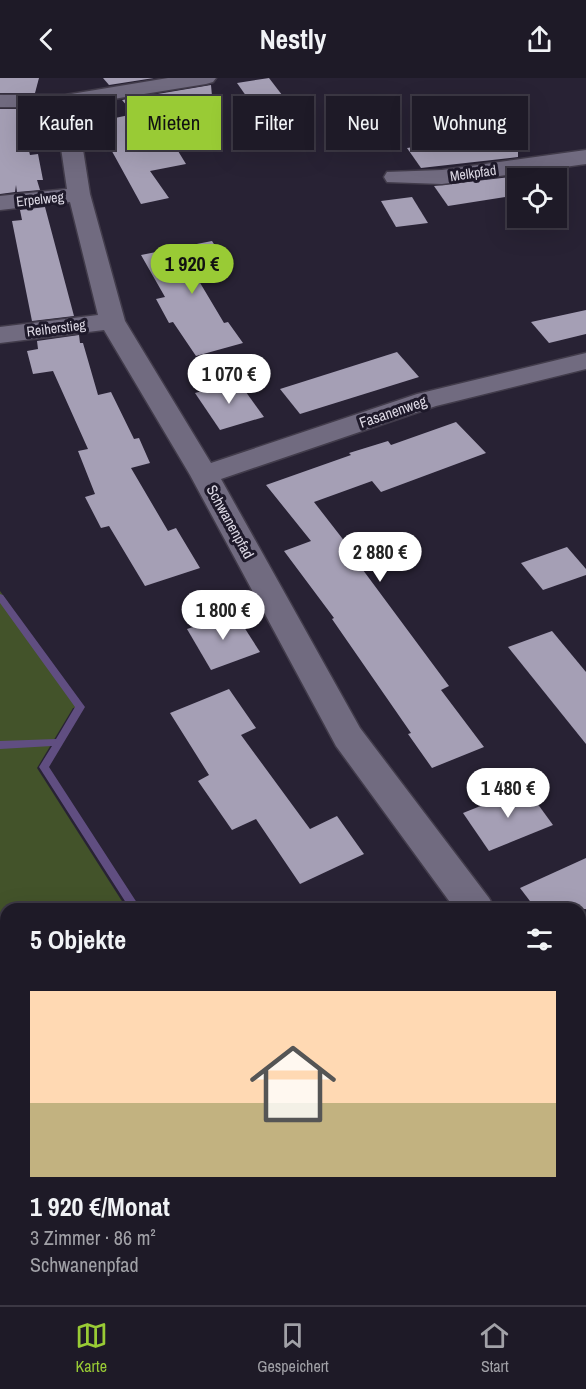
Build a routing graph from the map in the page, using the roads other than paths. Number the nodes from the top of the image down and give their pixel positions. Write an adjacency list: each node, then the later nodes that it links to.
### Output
1 (206, 78): 2 (street)
2 (95, 96)
3 (0, 101): 4 (street)
4 (18, 101)
5 (72, 150): 8 (street, Schwanenpfad)
6 (586, 157): 7 (street, Melkpfad)
7 (395, 177)
8 (79, 194): 9 (street, Erpelweg); 10 (street, Schwanenpfad)
9 (0, 203)
10 (111, 321): 11 (street, Reiherstieg); 13 (street, Schwanenpfad)
11 (0, 336)
12 (586, 361): 13 (street, Fasanenweg)
13 (204, 476): 14 (street, Schwanenpfad)
14 (472, 903)

